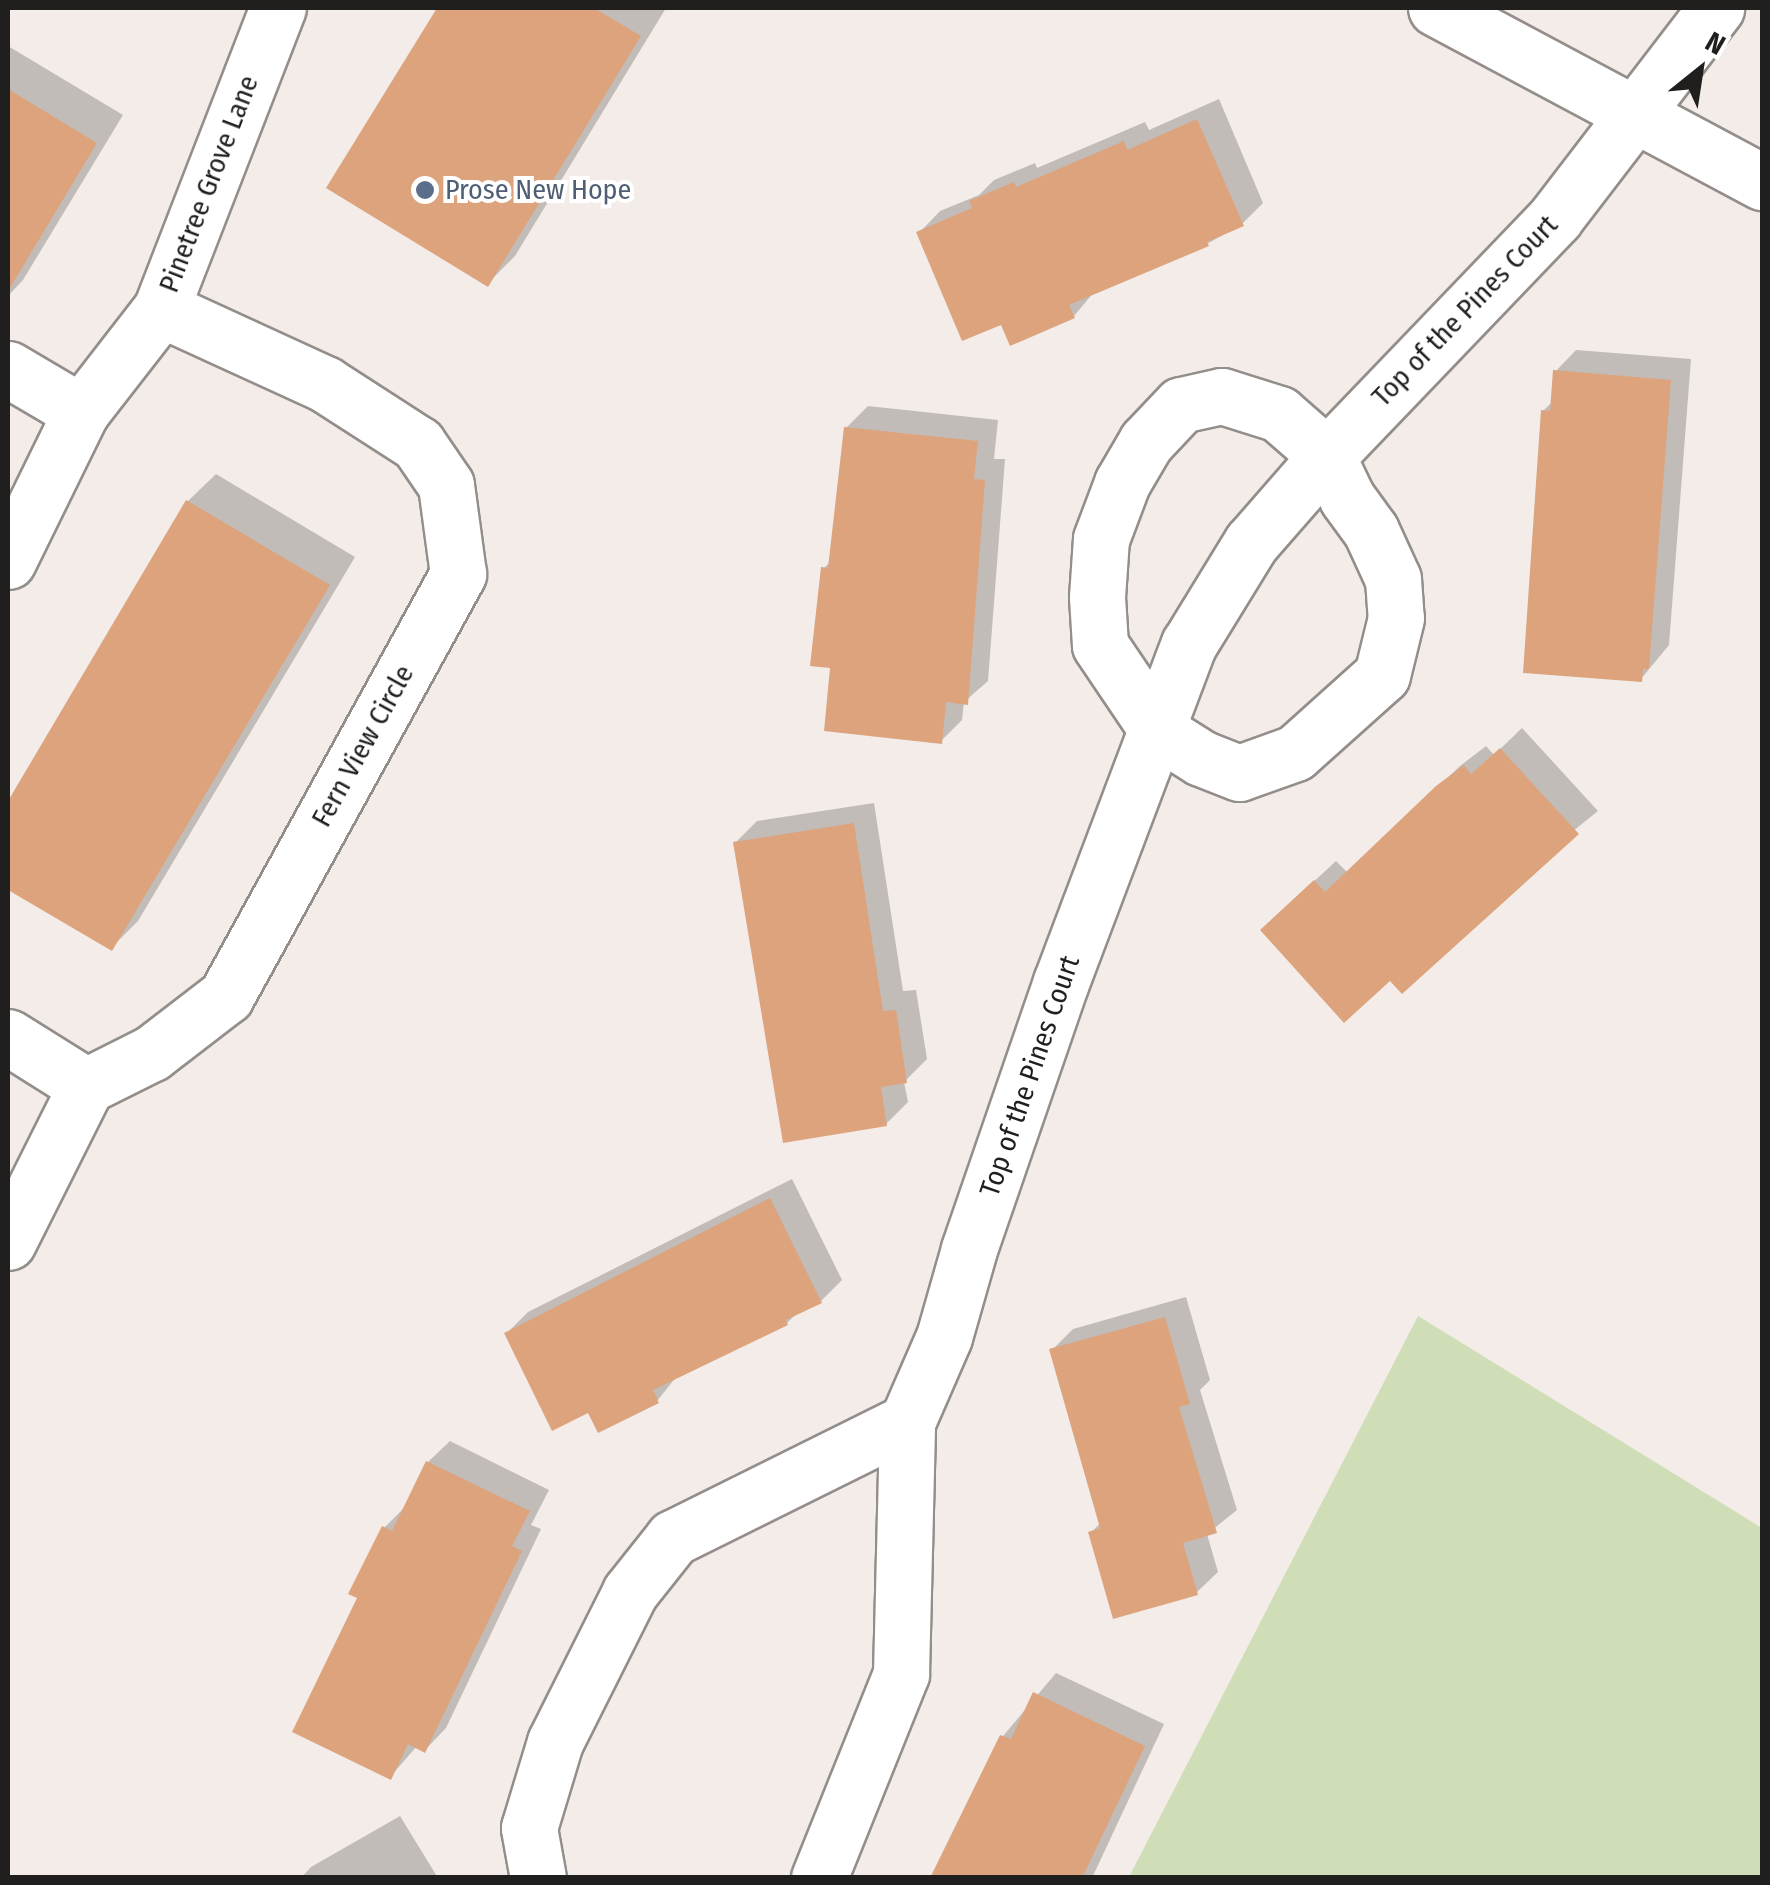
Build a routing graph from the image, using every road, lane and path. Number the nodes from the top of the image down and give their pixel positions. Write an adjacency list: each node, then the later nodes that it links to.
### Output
1 (278, 8): 6 (street, Pinetree Grove Lane)
2 (1436, 8): 4 (street)
3 (1716, 8): 4 (street, Top of the Pines Court)
4 (1637, 114): 5 (street); 9 (street, Top of the Pines Court)
5 (1762, 182)
6 (160, 309): 8 (street, Pinetree Grove Lane); 13 (street, Fern View Circle)
7 (8, 369): 8 (street)
8 (81, 412): 10 (street, Pinetree Grove Lane)
9 (1327, 456): 11 (street, Top of the Pines Court); 11 (street); 11 (street)
10 (8, 560)
11 (1158, 731): 15 (street, Top of the Pines Court)
12 (8, 1036): 13 (street)
13 (86, 1086): 14 (street)
14 (8, 1242)
15 (907, 1422): 16 (street); 17 (street, Top of the Pines Court)
16 (538, 1878)
17 (819, 1878)

